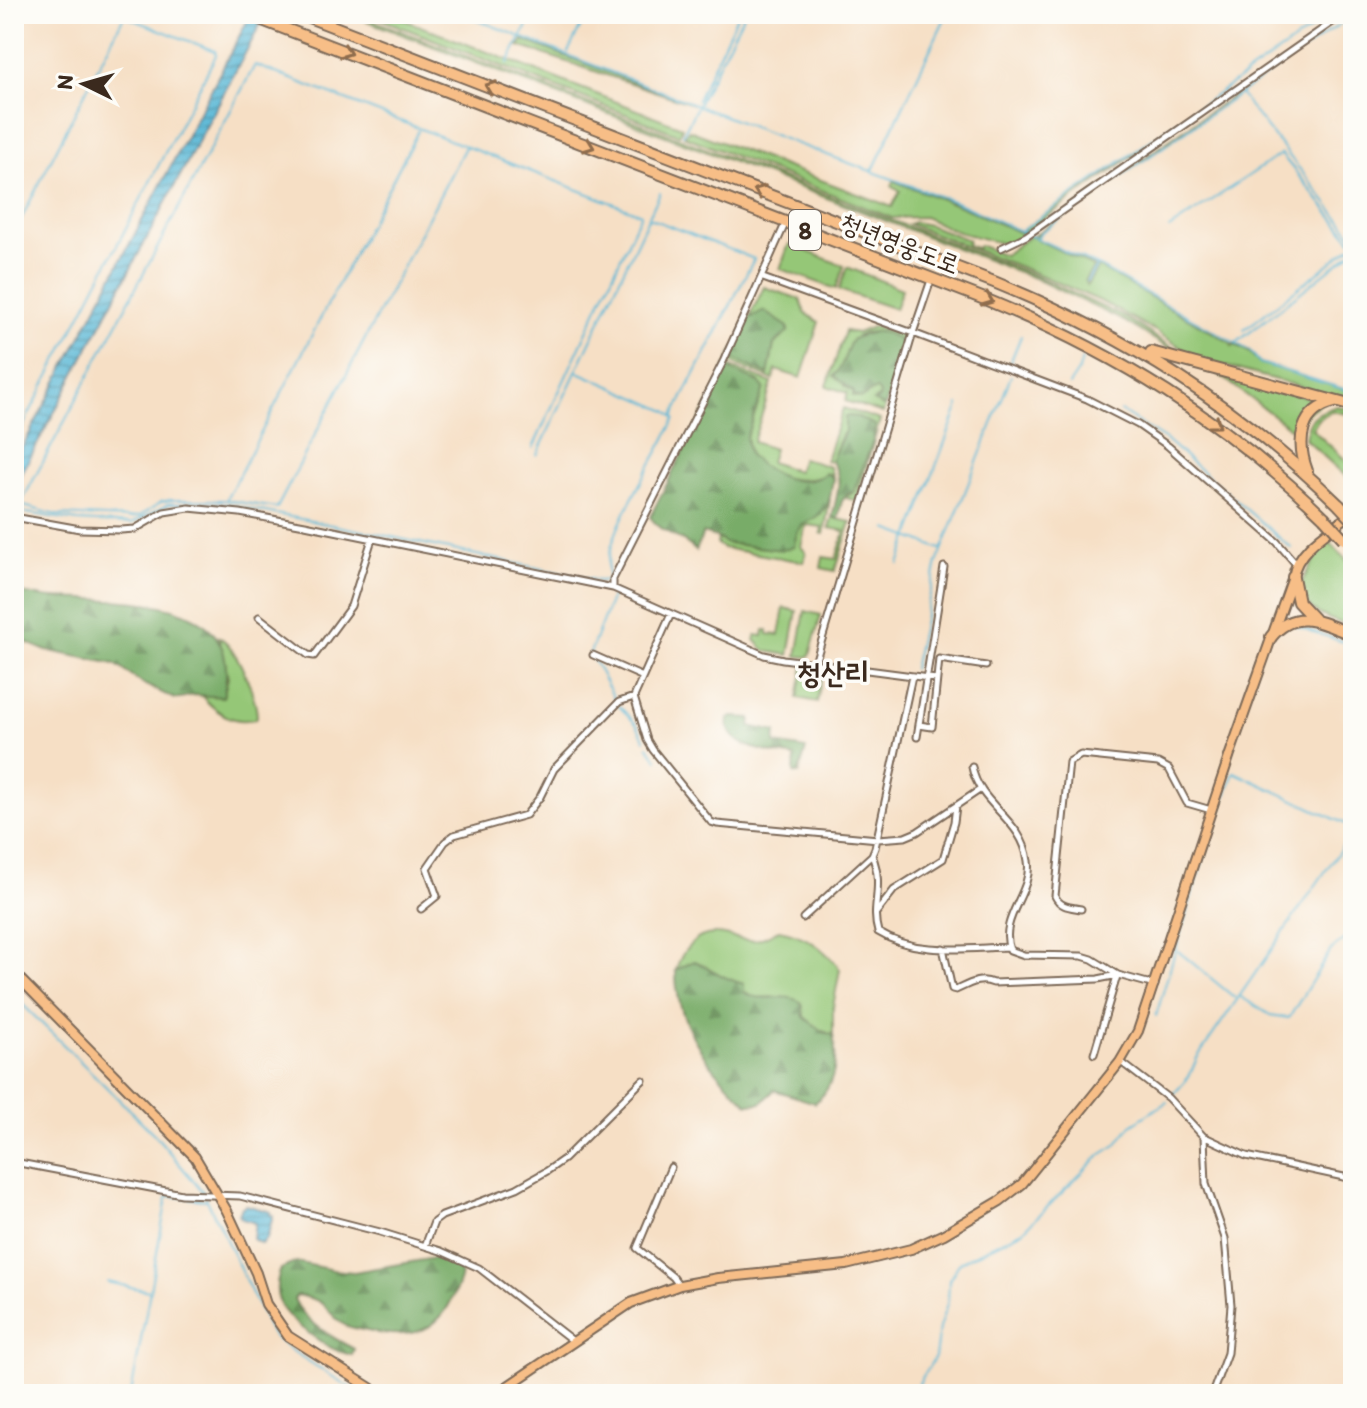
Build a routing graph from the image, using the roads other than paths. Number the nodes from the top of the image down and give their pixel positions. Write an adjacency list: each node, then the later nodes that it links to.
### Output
1 (247, 14): 4 (highway, 청년영웅도로 / 8, one-way to 4)
2 (301, 14): 9 (highway, 청년영웅도로 / 8, one-way to 2)
3 (1344, 14): 5 (street)
4 (786, 222): 6 (street); 7 (highway, 청년영웅도로 / 8)
5 (1001, 248)
6 (763, 278): 8 (street); 21 (street)
7 (931, 279): 8 (street); 17 (highway, 청년영웅도로 / 8, one-way to 17, bridge)
8 (913, 333): 18 (street); 28 (street)
9 (1112, 336): 10 (highway); 12 (highway, 청년영웅도로 / 8)
10 (1337, 402): 11 (highway); 12 (highway)
11 (1353, 406)
12 (1308, 475): 15 (highway, 청년영웅도로 / 8, bridge)
13 (1353, 513): 18 (main road)
14 (14, 517): 16 (street)
15 (1353, 520)
16 (372, 539): 21 (street); 23 (street)
17 (1349, 542)
18 (1295, 563): 20 (main road)
19 (944, 567): 32 (street)
20 (1293, 577): 24 (highway); 26 (main road)
21 (613, 588): 22 (street)
22 (671, 614): 28 (street); 31 (street)
23 (259, 617)
24 (1315, 620): 25 (highway); 26 (highway)
25 (1353, 635)
26 (1271, 637): 40 (main road)
27 (593, 655): 31 (street)
28 (815, 663): 30 (street)
29 (986, 666): 33 (street)
30 (912, 676): 32 (street); 41 (street)
31 (643, 677): 34 (street)
32 (925, 677): 33 (street); 35 (street)
33 (936, 679): 35 (street)
34 (634, 697): 41 (street); 43 (street)
35 (919, 725): 36 (street)
36 (917, 737)
37 (972, 767): 38 (street)
38 (981, 789): 39 (street); 47 (street)
39 (956, 806): 41 (street); 45 (street)
40 (1212, 811): 44 (street); 51 (main road)
41 (878, 839): 42 (street)
42 (872, 855): 45 (street); 46 (street)
43 (421, 909)
44 (1081, 909)
45 (876, 914): 48 (street)
46 (803, 918)
47 (1009, 947): 48 (street); 50 (street)
48 (943, 948): 50 (street)
49 (14, 973): 59 (main road)
50 (1118, 975): 51 (street); 52 (street)
51 (1155, 986): 53 (main road)
52 (1094, 1054)
53 (1120, 1062): 55 (street); 61 (main road)
54 (643, 1080): 60 (street)
55 (1204, 1137): 58 (street); 66 (street)
56 (14, 1162): 59 (street)
57 (671, 1167): 61 (street)
58 (1353, 1179)
59 (219, 1195): 60 (street); 64 (main road)
60 (425, 1246): 62 (street)
61 (680, 1285): 62 (main road)
62 (573, 1341): 63 (main road)
63 (499, 1393): 65 (main road)
64 (380, 1394)
65 (481, 1394)
66 (1212, 1394)

